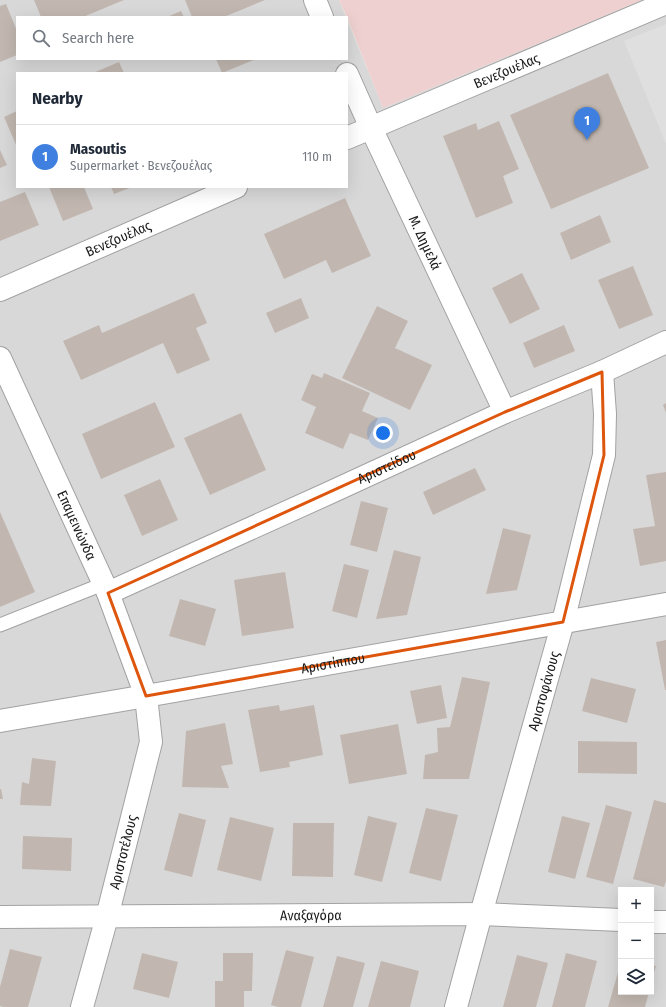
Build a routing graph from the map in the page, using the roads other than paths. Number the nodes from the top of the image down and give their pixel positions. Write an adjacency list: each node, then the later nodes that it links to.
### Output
1 (315, 0): 3 (street)
2 (666, 3): 7 (street, Βενεζουέλας)
3 (322, 16)
4 (340, 60): 5 (street, Μ. Δημελά)
5 (346, 72)
6 (348, 75): 7 (street, Μ. Δημελά)
7 (370, 128): 8 (street, Βενεζουέλας); 14 (street, Μ. Δημελά)
8 (348, 138)
9 (234, 188): 10 (street, Βενεζουέλας)
10 (0, 290)
11 (666, 342): 13 (street, Αριστείδου)
12 (0, 358): 15 (street, Επαμεινώνδα)
13 (602, 372): 14 (street, Αριστείδου); 17 (street, Αριστοφάνους)
14 (505, 412): 15 (street, Αριστείδου)
15 (106, 589): 18 (lane); 19 (street, Επαμεινώνδα)
16 (666, 604): 17 (street, Αριστίππου)
17 (563, 622): 19 (street, Αριστίππου); 21 (street, Αριστοφάνους)
18 (0, 625)
19 (146, 696): 20 (street, Αριστίππου); 23 (street, Αριστοτέλους)
20 (0, 721)
21 (481, 914): 23 (street, Αναξαγόρα); 24 (street, Αναξαγόρα); 28 (street, Αριστοφάνους)
22 (0, 917): 23 (street, Αναξαγόρα)
23 (107, 917): 27 (street, Αριστοτέλους)
24 (618, 920)
25 (654, 922): 26 (street)
26 (666, 922)
27 (82, 1007)
28 (456, 1007)

